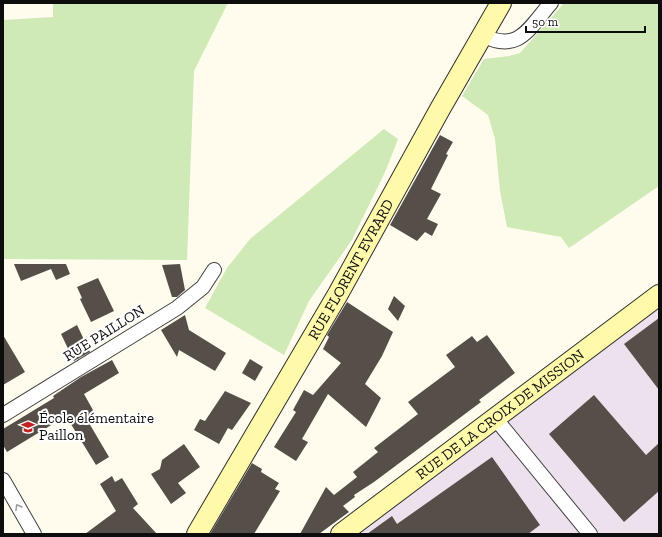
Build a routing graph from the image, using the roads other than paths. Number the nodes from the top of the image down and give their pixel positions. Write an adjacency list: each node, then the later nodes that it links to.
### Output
1 (501, 3): 3 (street, RUE FLORENT EVRARD)
2 (551, 3): 3 (street)
3 (482, 35): 10 (street, RUE FLORENT EVRARD)
4 (214, 270): 6 (street, RUE PAILLON)
5 (659, 296): 7 (street, RUE DE LA CROIX DE MISSION)
6 (3, 415)
7 (494, 418): 11 (street, RUE DE LA CROIX DE MISSION); 12 (street)
8 (3, 480): 9 (street, one-way to 8)
9 (34, 534)
10 (197, 534)
11 (341, 534)
12 (590, 534)

